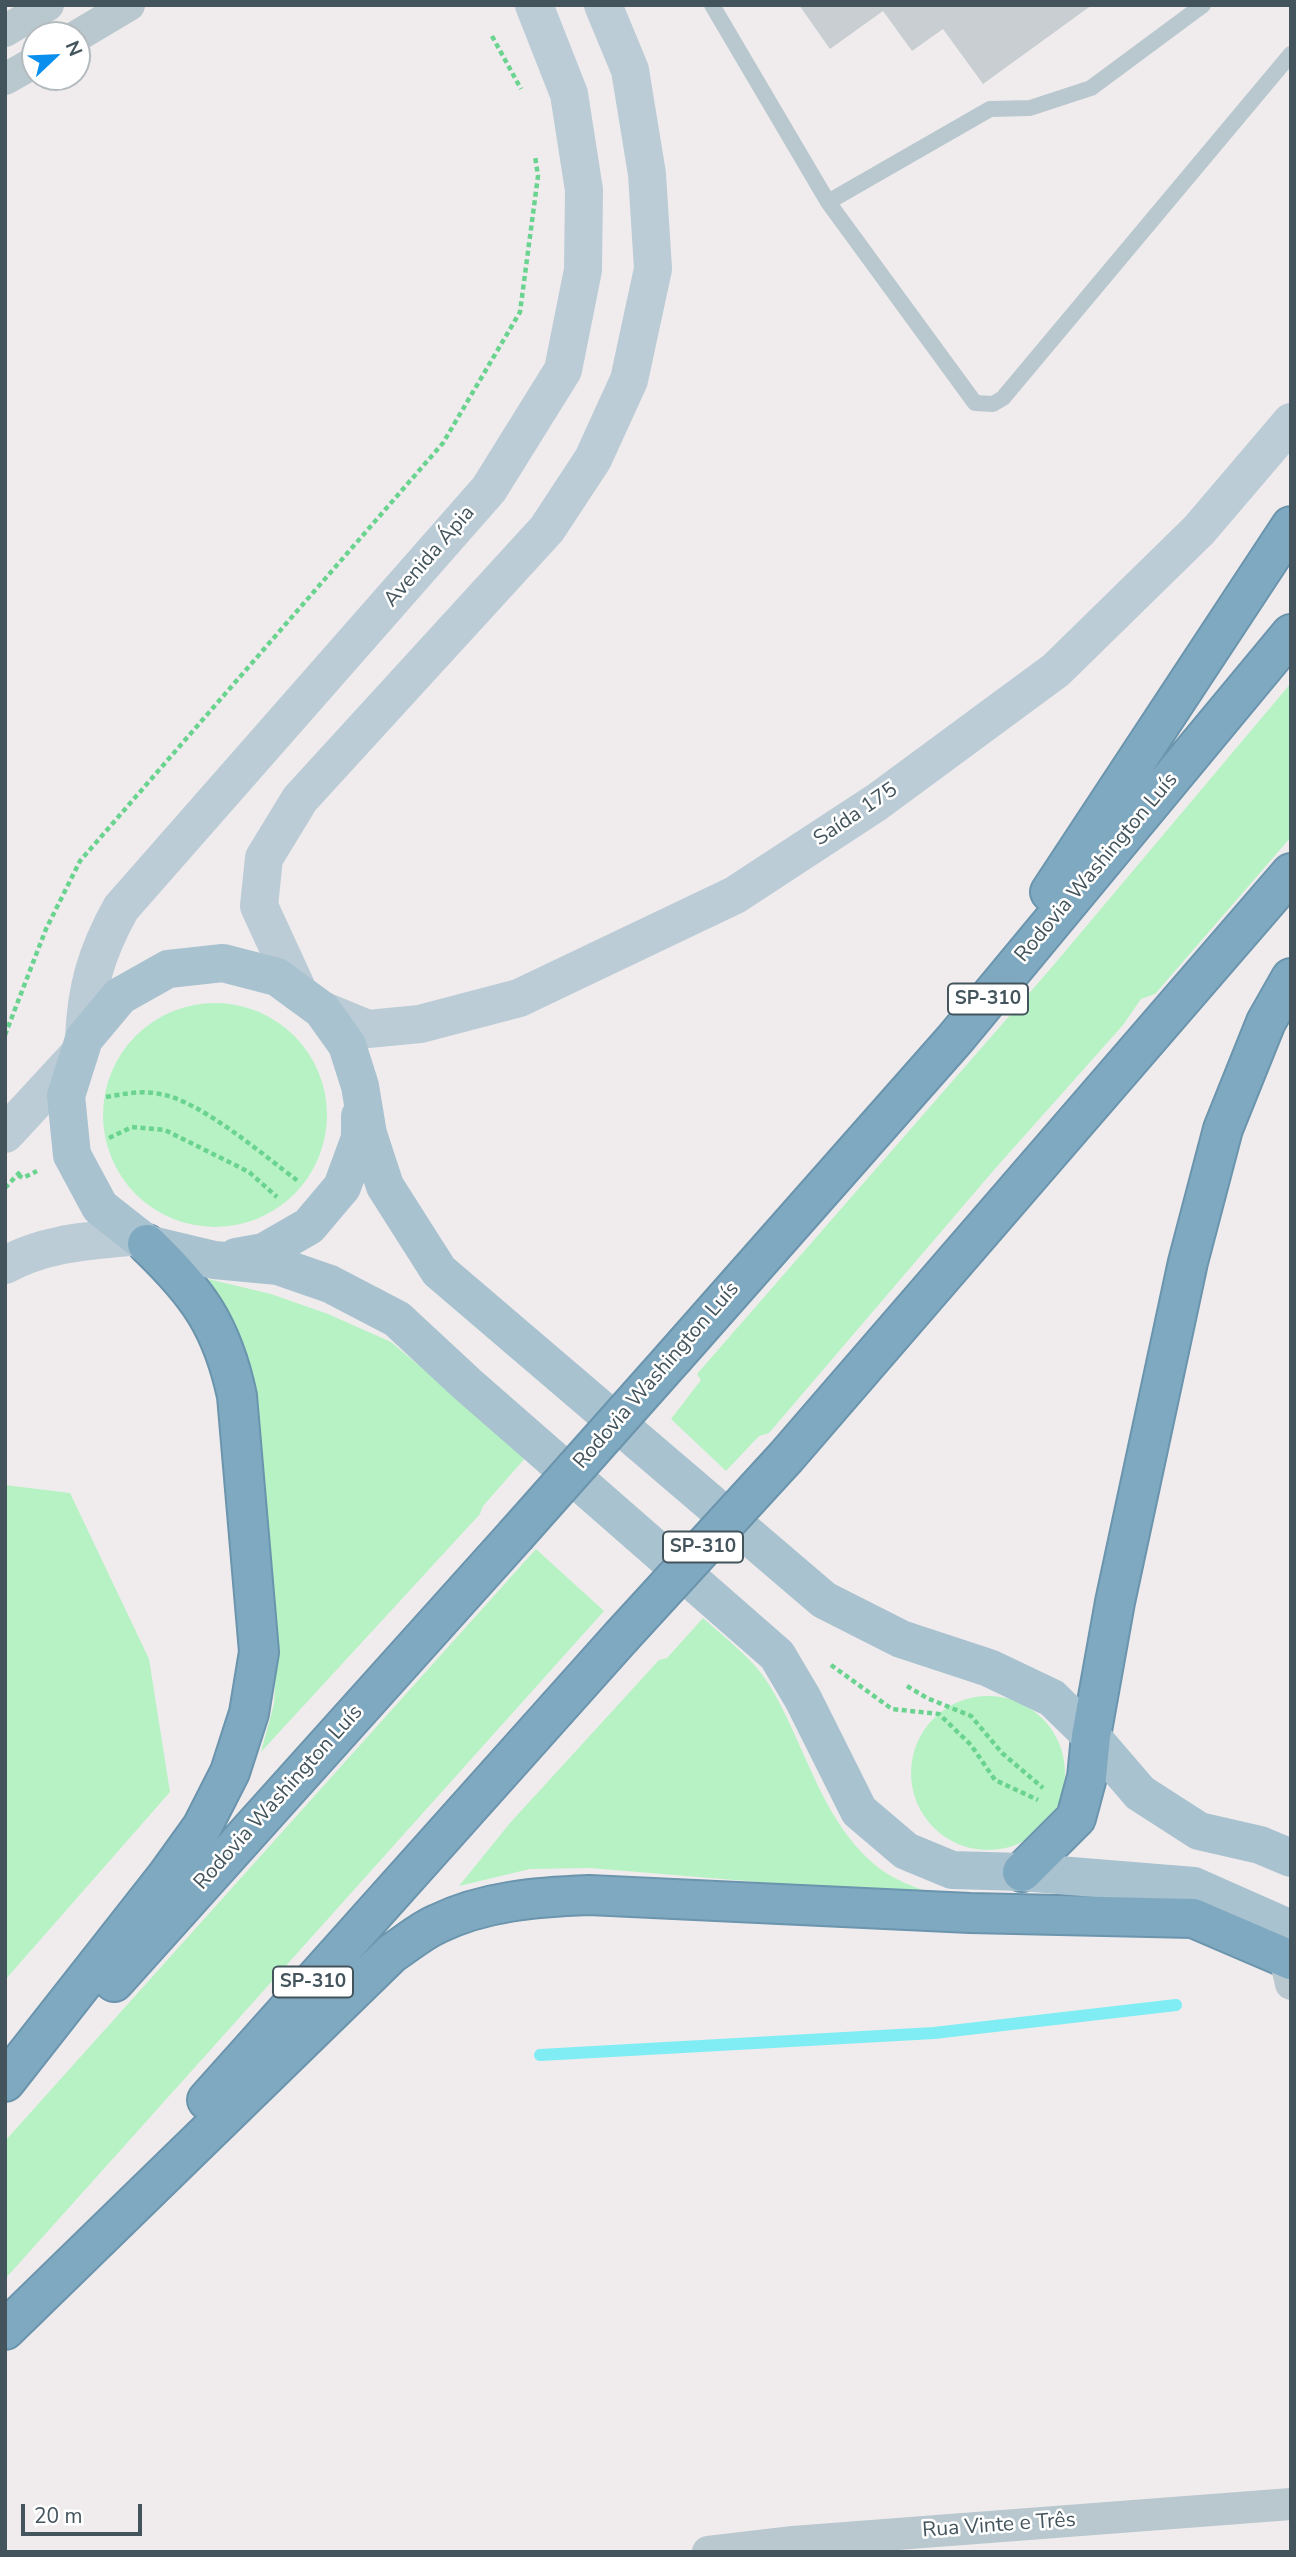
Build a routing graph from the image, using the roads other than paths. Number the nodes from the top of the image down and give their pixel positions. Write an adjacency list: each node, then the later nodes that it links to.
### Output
1 (48, 5): 8 (street)
2 (129, 5): 7 (street)
3 (534, 5): 20 (street, Avenida Ápia)
4 (603, 5): 18 (street)
5 (712, 5): 12 (lane)
6 (1203, 5): 12 (lane)
7 (91, 28)
8 (5, 31)
9 (1291, 54): 12 (lane)
10 (21, 70): 11 (street)
11 (5, 79)
12 (828, 202)
13 (1291, 422): 18 (street, Saída 175)
14 (1291, 526): 19 (highway)
15 (1291, 634): 19 (highway, Rodovia Washington Luís / SP-310)
16 (1291, 873): 32 (highway, SP-310, bridge)
17 (1291, 978): 26 (highway)
18 (311, 1002): 20 (main road); 21 (main road)
19 (955, 1038): 31 (highway, Rodovia Washington Luís / SP-310, bridge)
20 (81, 1047): 22 (street); 23 (main road)
21 (360, 1086): 24 (main road); 26 (main road)
22 (5, 1134)
23 (142, 1240): 24 (main road); 25 (street); 30 (highway)
24 (214, 1260): 28 (main road)
25 (5, 1265)
26 (1091, 1736): 27 (main road); 28 (highway)
27 (1280, 1850)
28 (1022, 1872): 29 (main road)
29 (1289, 1958): 32 (highway)
30 (5, 2082)
31 (5, 2102)
32 (5, 2328)
33 (1291, 2504): 34 (street, Rua Vinte e Três)
34 (798, 2547): 35 (street, Rua Vinte e Três)
35 (708, 2552)

